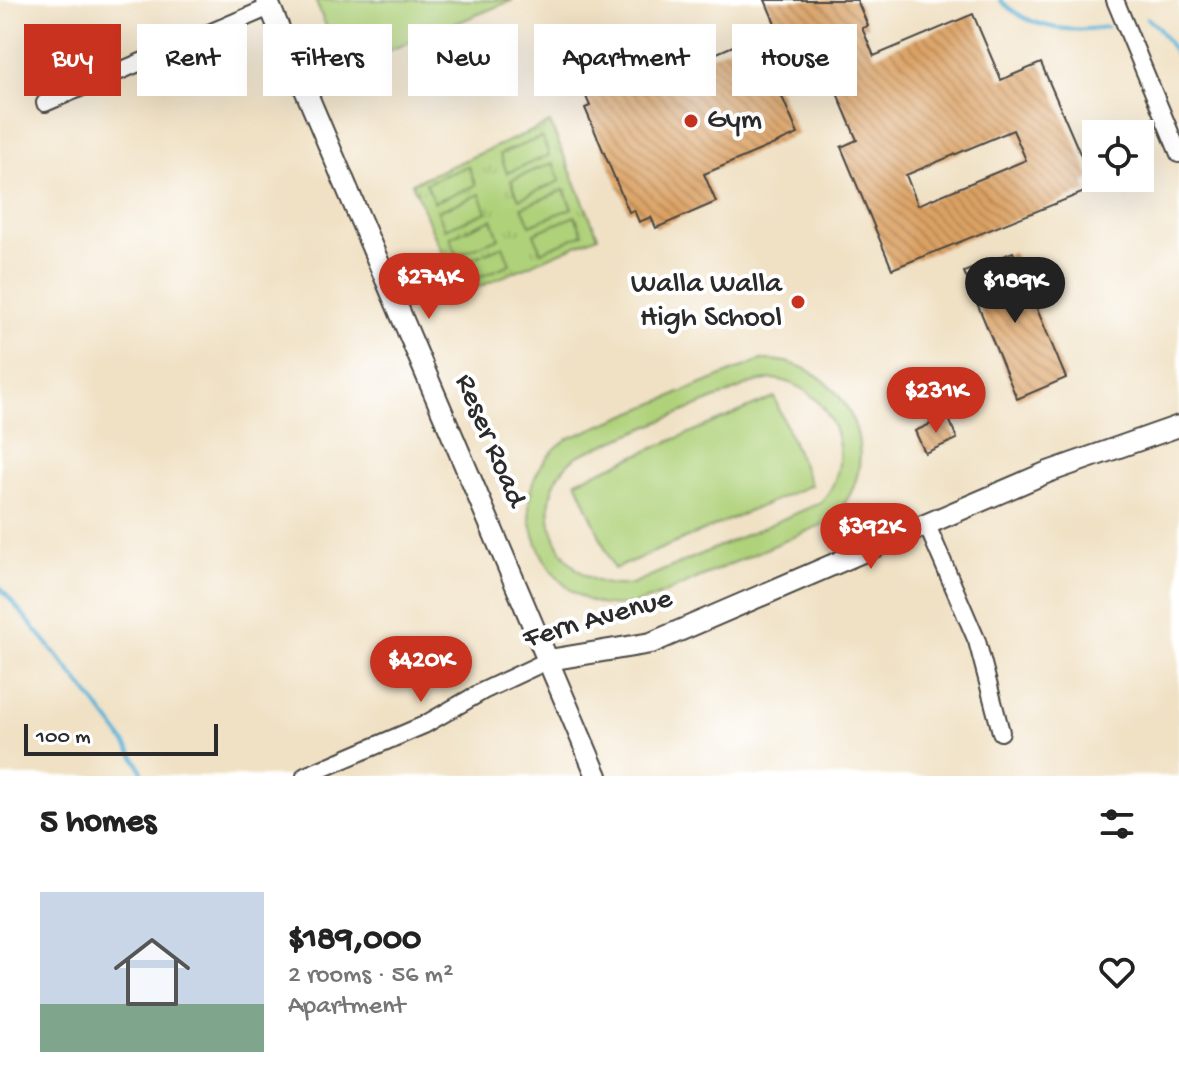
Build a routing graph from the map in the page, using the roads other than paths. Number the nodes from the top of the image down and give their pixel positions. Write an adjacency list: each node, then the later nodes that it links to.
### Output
1 (1115, 0): 4 (street)
2 (268, 4): 3 (street); 7 (main road, Reser Road)
3 (45, 103)
4 (1179, 154)
5 (1179, 426): 6 (main road, Fern Avenue)
6 (926, 523): 7 (main road, Fern Avenue); 8 (street)
7 (549, 660): 9 (street, Fern Avenue); 10 (main road, Reser Road)
8 (1001, 732)
9 (305, 776)
10 (597, 776)

